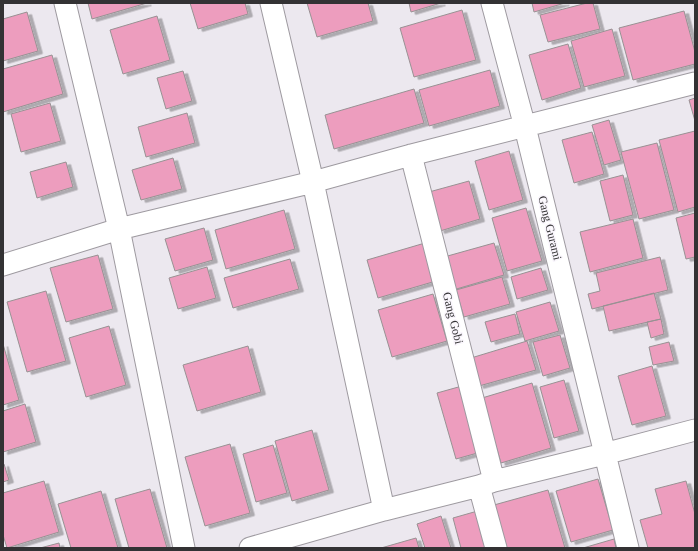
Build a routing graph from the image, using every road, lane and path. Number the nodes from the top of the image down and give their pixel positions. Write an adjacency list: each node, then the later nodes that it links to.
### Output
1 (65, 3): 8 (street)
2 (271, 3): 7 (street)
3 (492, 3): 5 (street, Gang Gurami)
4 (695, 83): 5 (street)
5 (525, 127): 6 (street); 11 (street, Gang Gurami)
6 (411, 155): 7 (street); 12 (street, Gang Gobi)
7 (313, 182): 8 (street); 13 (street)
8 (119, 229): 9 (street); 15 (street)
9 (3, 265)
10 (695, 430): 11 (street)
11 (604, 454): 12 (street); 17 (street, Gang Gurami)
12 (487, 483): 13 (street); 16 (street, Gang Gobi)
13 (384, 510): 14 (street)
14 (261, 547)
15 (184, 548)
16 (496, 548)
17 (628, 548)

